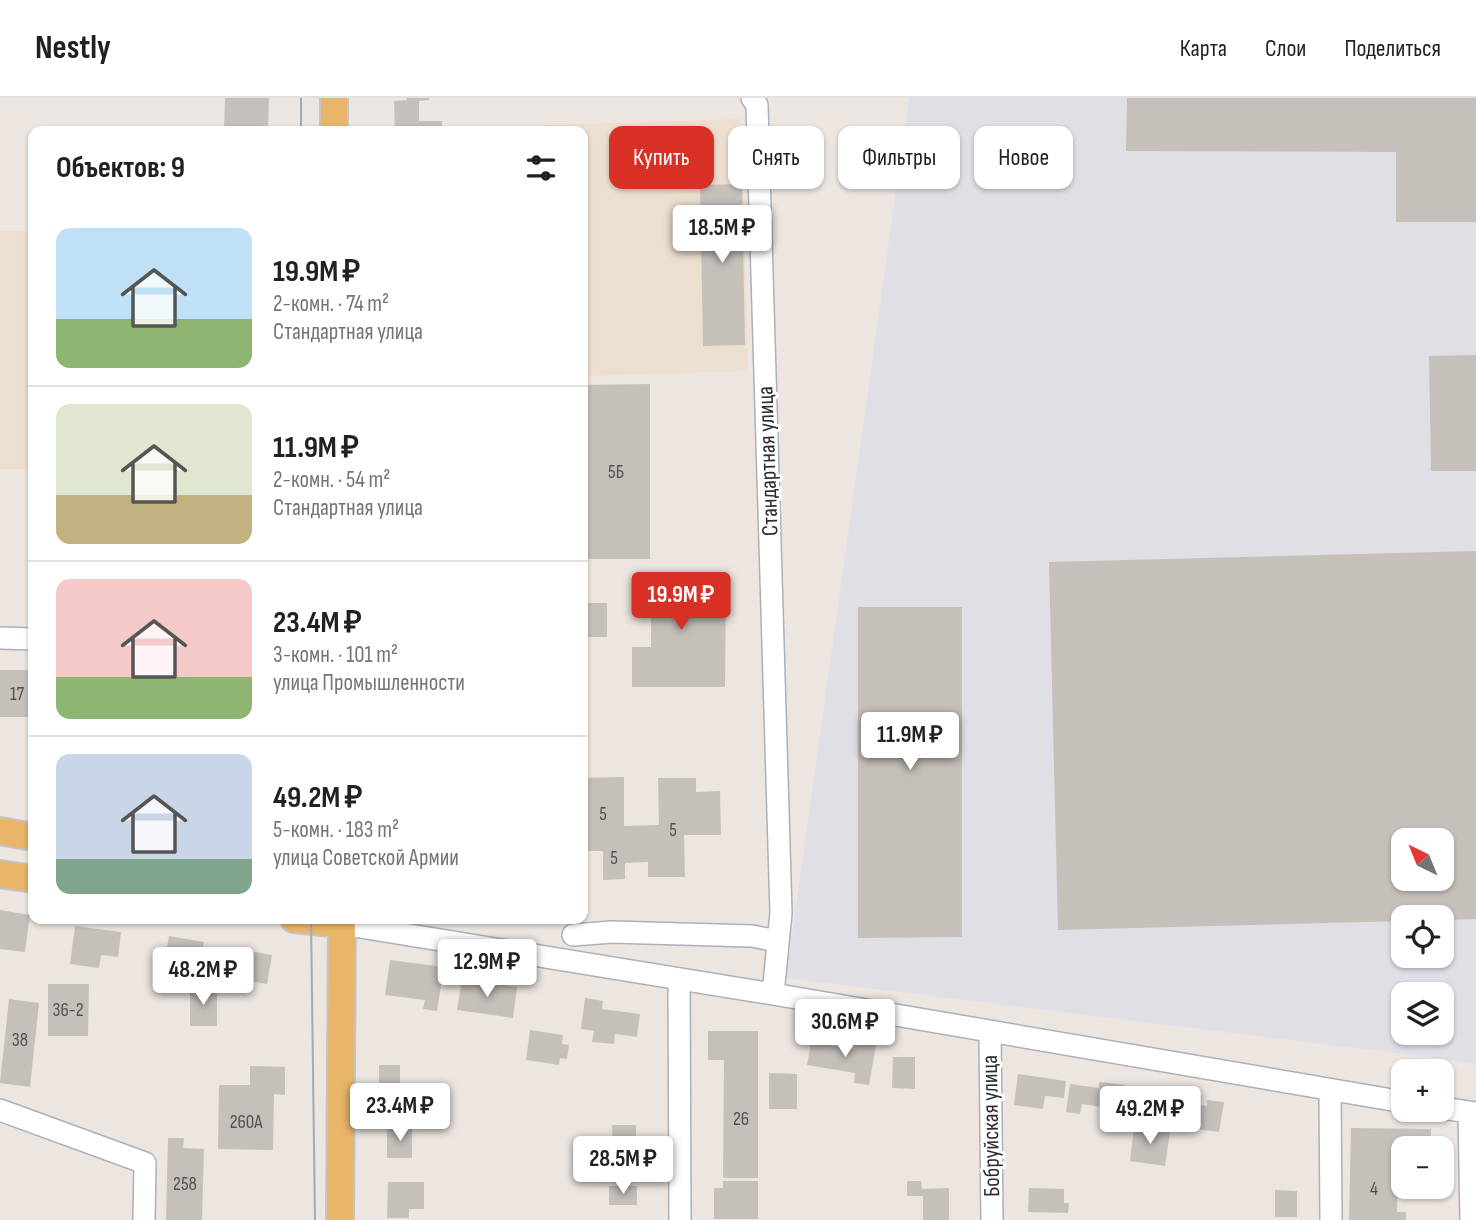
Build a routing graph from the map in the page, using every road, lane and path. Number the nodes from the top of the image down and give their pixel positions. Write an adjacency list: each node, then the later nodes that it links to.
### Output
1 (334, 98): 3 (main road)
2 (752, 98): 13 (street, Стандартная улица)
3 (334, 126)
4 (0, 638): 5 (street)
5 (28, 639)
6 (0, 831): 7 (main road)
7 (28, 836)
8 (0, 874): 9 (main road)
9 (28, 878)
10 (340, 924): 24 (main road)
11 (357, 924): 14 (street)
12 (571, 927): 13 (street); 14 (street)
13 (777, 941): 16 (street, Стандартная улица)
14 (570, 961): 15 (street)
15 (679, 979): 16 (street); 25 (street)
16 (773, 994): 17 (street)
17 (990, 1032): 18 (street); 26 (street, Бобруйская улица)
18 (1330, 1091): 19 (street); 27 (street)
19 (1391, 1100)
20 (0, 1110): 23 (street)
21 (1454, 1110): 22 (street)
22 (1473, 1112): 28 (street)
23 (144, 1220)
24 (340, 1220)
25 (680, 1220)
26 (992, 1220)
27 (1331, 1220)
28 (1471, 1220)

